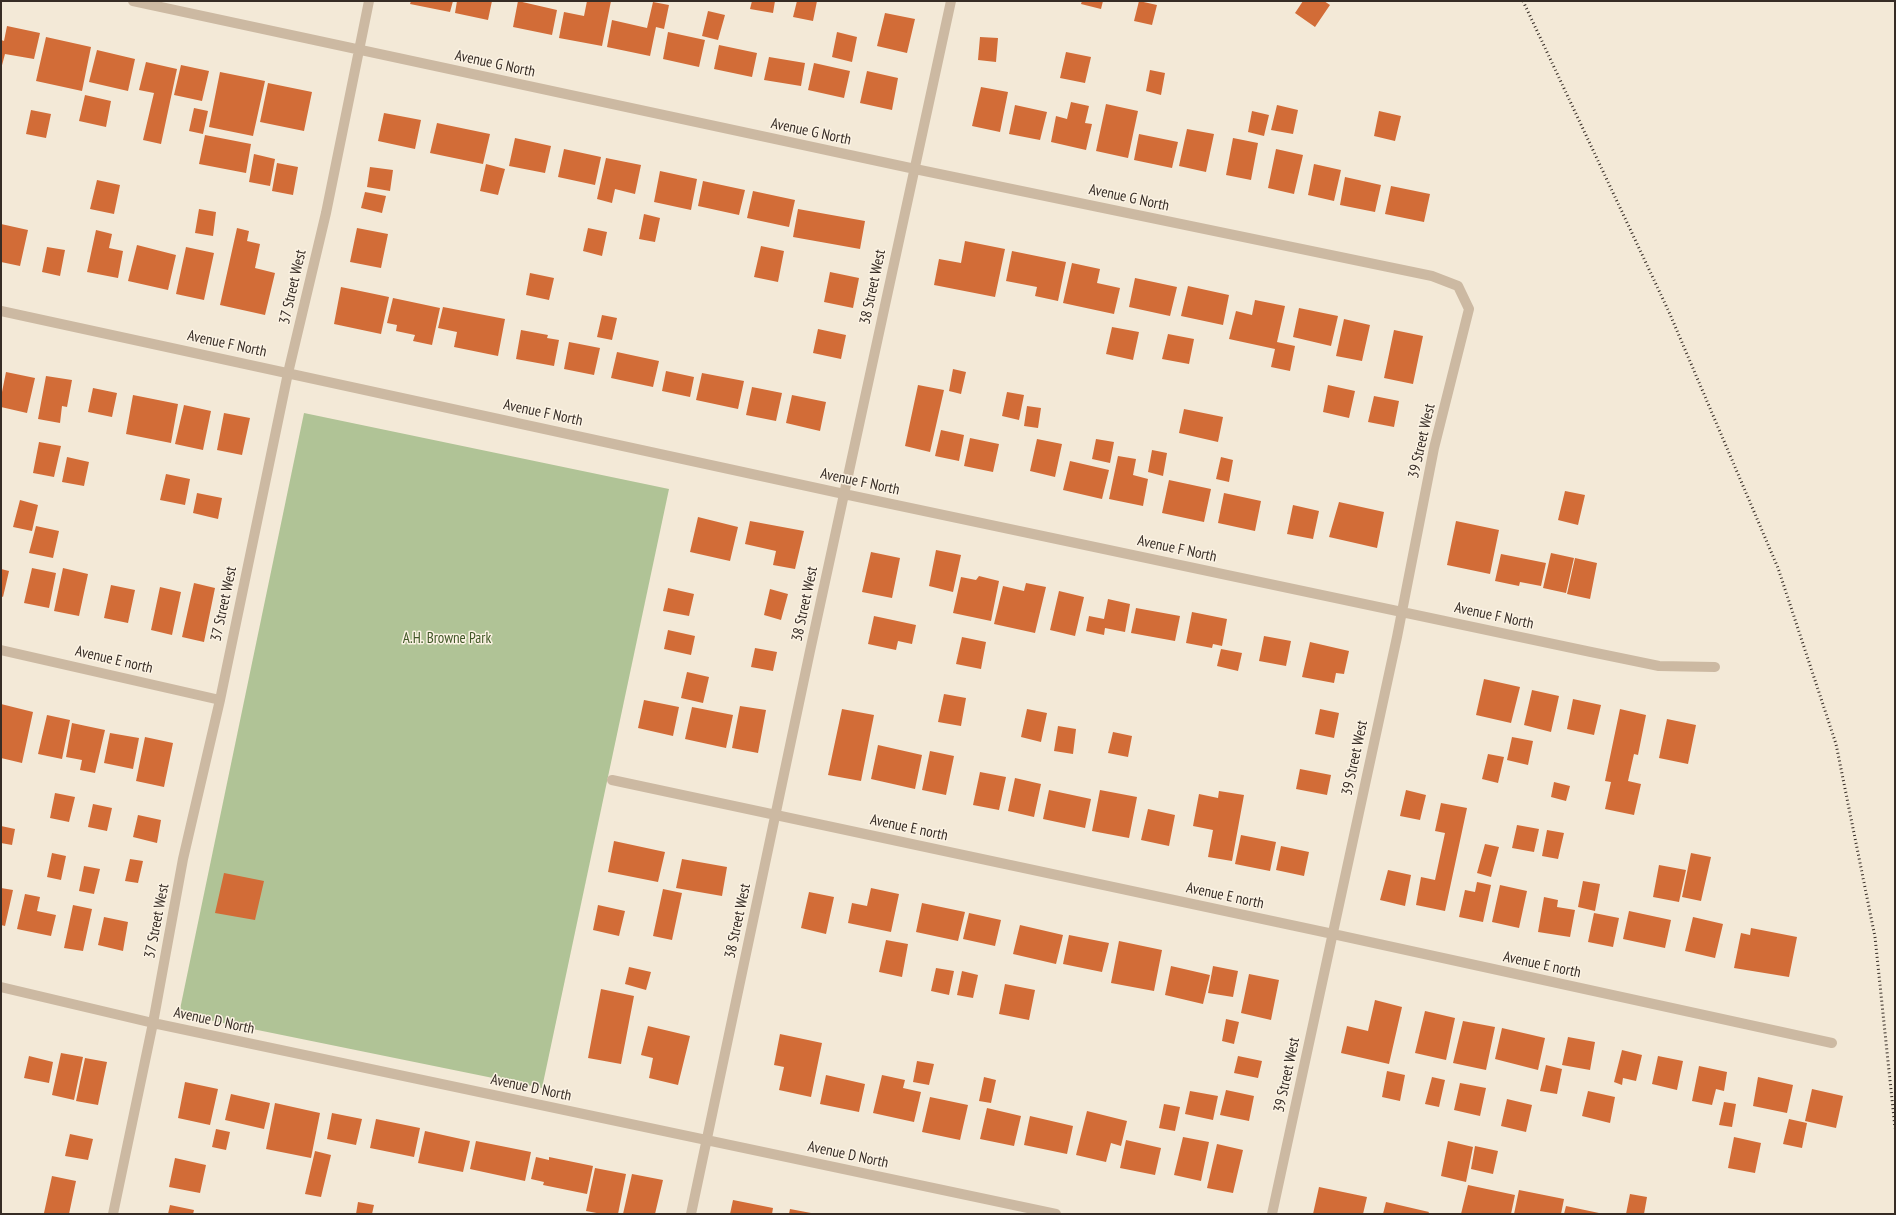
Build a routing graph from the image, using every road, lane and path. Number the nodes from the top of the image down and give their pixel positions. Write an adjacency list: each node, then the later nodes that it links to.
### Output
1 (133, 1): 4 (street, Avenue G North)
2 (369, 1): 4 (street, 37 Street West)
3 (951, 1): 5 (street, 38 Street West)
4 (358, 50): 5 (street, Avenue G North); 8 (street, 37 Street West)
5 (914, 169): 6 (street, Avenue G North); 9 (street, 38 Street West)
6 (1469, 309): 10 (street, 39 Street West)
7 (1, 311): 8 (street, Avenue F North)
8 (288, 373): 9 (street, Avenue F North); 13 (street, 37 Street West)
9 (844, 494): 10 (street, Avenue F North); 15 (street, 38 Street West)
10 (1402, 612): 12 (street, Avenue F North); 16 (street, 39 Street West)
11 (1, 650): 13 (street, Avenue E north)
12 (1715, 667)
13 (220, 700): 18 (street, 37 Street West)
14 (612, 780): 15 (street, Avenue E north)
15 (776, 814): 16 (street, Avenue E north); 20 (street, 38 Street West)
16 (1333, 934): 19 (street, Avenue E north); 24 (street, 39 Street West)
17 (1, 987): 18 (street, Avenue D North)
18 (153, 1023): 20 (street, Avenue D North); 21 (street, 37 Street West)
19 (1832, 1043)
20 (707, 1140): 22 (street, 38 Street West); 23 (street, Avenue D North)
21 (113, 1214)
22 (691, 1214)
23 (1056, 1214)
24 (1272, 1214)

